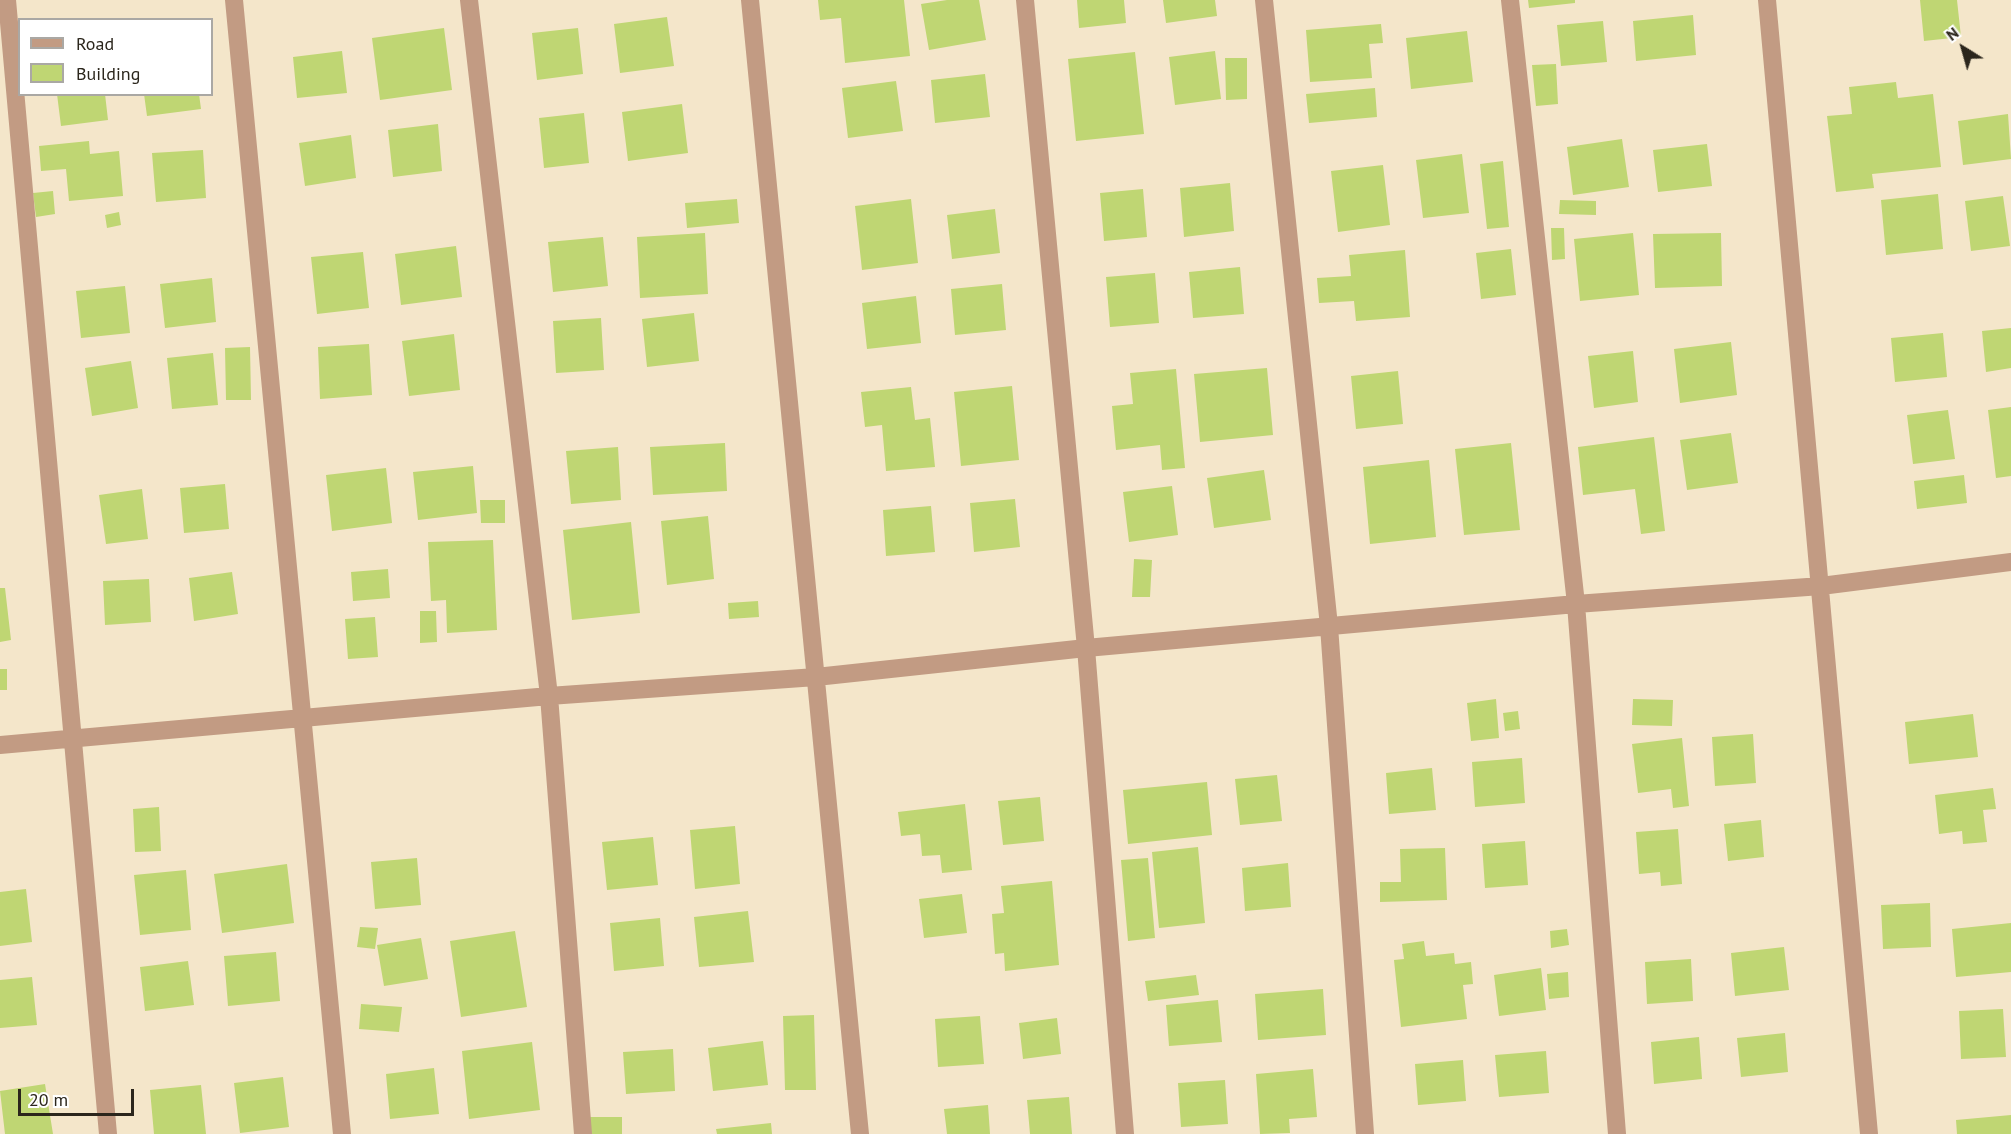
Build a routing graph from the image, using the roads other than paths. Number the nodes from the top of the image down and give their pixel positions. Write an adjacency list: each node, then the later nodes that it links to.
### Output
1 (7, 0): 17 (street)
2 (234, 0): 16 (street)
3 (469, 0): 15 (street)
4 (750, 0): 14 (street)
5 (1025, 0): 13 (street)
6 (1264, 0): 12 (street)
7 (1510, 0): 11 (street)
8 (1767, 0): 10 (street)
9 (2011, 562): 10 (street)
10 (1821, 586): 11 (street); 26 (street)
11 (1576, 604): 12 (street); 25 (street)
12 (1329, 626): 13 (street); 24 (street)
13 (1086, 648): 14 (street); 23 (street)
14 (816, 677): 15 (street); 22 (street)
15 (549, 696): 16 (street); 21 (street)
16 (304, 718): 17 (street); 20 (street)
17 (71, 739): 18 (street); 19 (street)
18 (0, 745)
19 (108, 1134)
20 (342, 1134)
21 (583, 1134)
22 (860, 1134)
23 (1125, 1134)
24 (1365, 1134)
25 (1617, 1134)
26 (1869, 1134)

